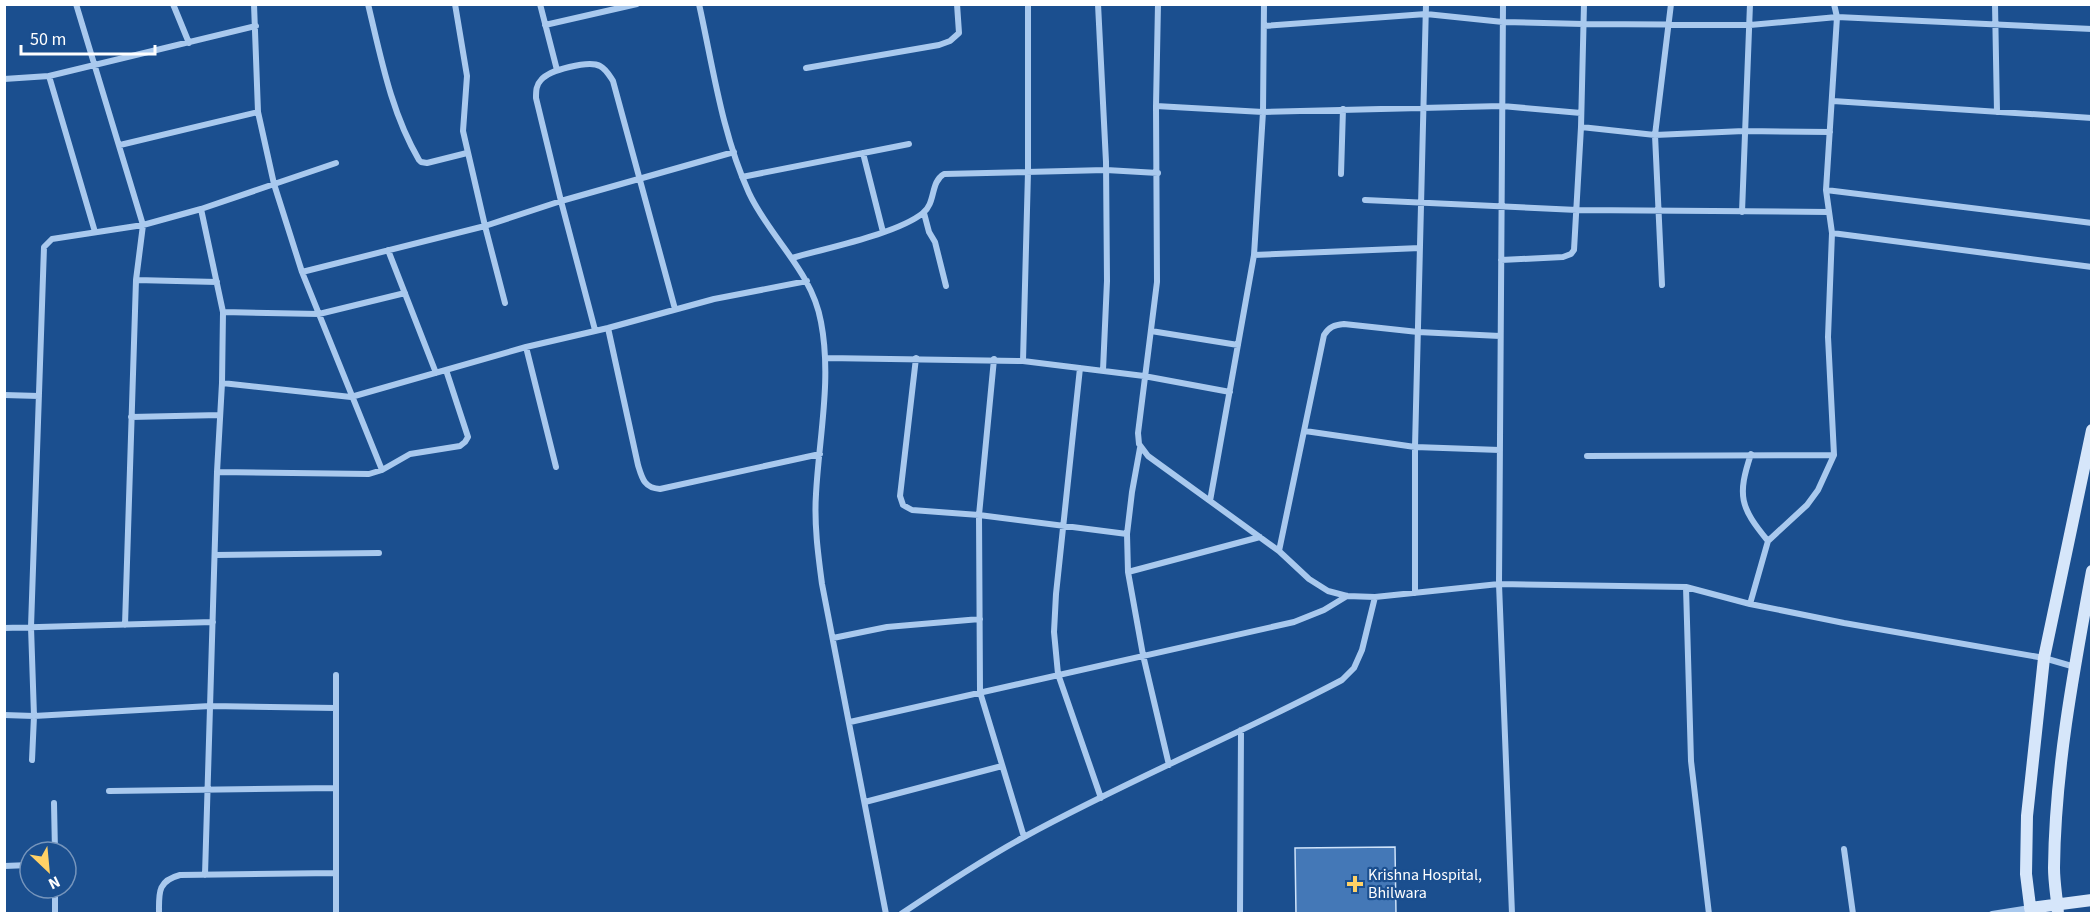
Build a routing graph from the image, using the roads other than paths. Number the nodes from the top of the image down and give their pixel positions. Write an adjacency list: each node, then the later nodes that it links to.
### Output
1 (76, 4): 33 (street)
2 (173, 4): 32 (street)
3 (254, 4): 29 (street)
4 (368, 4): 55 (street)
5 (455, 4): 55 (street)
6 (540, 4): 24 (street)
7 (637, 4): 24 (street)
8 (699, 4): 54 (street)
9 (957, 4): 34 (street)
10 (1028, 4): 59 (street)
11 (1098, 4): 58 (street)
12 (1158, 4): 39 (street)
13 (1264, 4): 30 (street)
14 (1426, 4): 21 (street)
15 (1503, 4): 23 (street)
16 (1584, 4): 25 (street)
17 (1671, 4): 27 (street)
18 (1750, 4): 28 (street)
19 (1834, 4): 22 (street)
20 (1995, 4): 26 (street)
21 (1426, 14): 23 (street); 30 (street); 42 (street)
22 (1837, 17): 26 (street); 28 (street); 38 (street)
23 (1503, 22): 25 (street); 40 (street)
24 (545, 24): 35 (street)
25 (1583, 24): 27 (street); 46 (street)
26 (1996, 24): 31 (street); 45 (street)
27 (1669, 25): 28 (street); 51 (street)
28 (1750, 25): 49 (street)
29 (256, 26): 32 (street); 43 (street)
30 (1264, 26): 44 (street)
31 (2091, 28)
32 (189, 43): 33 (street)
33 (94, 66): 36 (street); 53 (street)
34 (806, 68)
35 (557, 70): 63 (street); 67 (street)
36 (49, 76): 37 (street); 79 (street)
37 (4, 79)
38 (1833, 101): 45 (street); 50 (street)
39 (1155, 106): 44 (street); 60 (street)
40 (1502, 106): 42 (street); 46 (street); 69 (street)
41 (1343, 109): 42 (street); 44 (street); 61 (street)
42 (1424, 109): 68 (street)
43 (258, 112): 53 (street); 64 (street)
44 (1263, 112): 84 (street)
45 (1997, 112): 47 (street)
46 (1581, 113): 48 (street)
47 (2091, 118)
48 (1581, 127): 51 (street); 71 (street)
49 (1744, 130): 50 (street); 51 (street); 73 (street)
50 (1830, 132): 65 (street)
51 (1655, 135): 72 (street)
52 (909, 144): 56 (street)
53 (120, 145): 77 (street)
54 (734, 152): 62 (street); 63 (street)
55 (467, 153): 78 (street)
56 (863, 153): 62 (street); 80 (street)
57 (336, 163): 64 (street)
58 (1106, 170): 59 (street); 60 (street); 112 (street)
59 (1028, 171): 75 (street); 109 (street)
60 (1158, 173): 101 (street)
61 (1341, 174)
62 (742, 177): 85 (street)
63 (640, 178): 67 (street); 96 (street)
64 (274, 184): 70 (street); 88 (street)
65 (1826, 190): 74 (street); 76 (street)
66 (1365, 200): 68 (street)
67 (561, 201): 78 (street); 100 (street)
68 (1422, 203): 69 (street); 82 (street)
69 (1501, 206): 71 (street); 86 (street)
70 (201, 209): 77 (street); 91 (street)
71 (1577, 210): 72 (street); 86 (street)
72 (1658, 212): 73 (street); 92 (street)
73 (1742, 212): 74 (street)
74 (1829, 212): 81 (street)
75 (924, 213): 80 (street); 93 (street)
76 (2091, 223)
77 (143, 225): 79 (street); 89 (street)
78 (485, 226): 83 (street); 95 (street)
79 (95, 232): 118 (street)
80 (883, 232): 85 (street)
81 (1833, 233): 87 (street); 129 (street)
82 (1420, 248): 84 (street); 102 (street)
83 (388, 250): 88 (street); 94 (street)
84 (1254, 255): 104 (street)
85 (792, 258): 90 (street)
86 (1501, 260): 103 (street)
87 (2091, 267)
88 (302, 272): 98 (street)
89 (136, 280): 91 (street); 121 (street)
90 (807, 281): 96 (street); 106 (street)
91 (218, 282): 97 (street)
92 (1662, 285)
93 (946, 286)
94 (405, 293): 98 (street); 113 (street)
95 (505, 303)
96 (675, 309): 99 (street)
97 (223, 312): 98 (street); 115 (street)
98 (319, 315): 119 (street)
99 (609, 328): 100 (street); 127 (street)
100 (595, 330): 105 (street)
101 (1151, 331): 104 (street); 114 (street)
102 (1418, 332): 103 (street); 123 (street); 125 (street)
103 (1500, 336): 126 (street)
104 (1238, 345): 116 (street)
105 (526, 347): 111 (street); 131 (street)
106 (826, 358): 107 (street); 127 (street)
107 (916, 358): 108 (street); 135 (street)
108 (994, 359): 109 (street); 135 (street)
109 (1023, 361): 110 (street)
110 (1080, 368): 112 (street); 136 (street)
111 (446, 370): 113 (street); 132 (street)
112 (1103, 370): 114 (street)
113 (436, 373): 119 (street)
114 (1144, 376): 116 (street); 124 (street)
115 (222, 383): 119 (street); 120 (street)
116 (1230, 392): 134 (street)
117 (4, 395): 118 (street)
118 (39, 396): 154 (street)
119 (351, 397): 132 (street)
120 (220, 415): 121 (street); 133 (street)
121 (131, 417): 153 (street)
122 (2091, 430): 158 (street)
123 (1305, 431): 125 (street); 140 (street)
124 (1140, 447): 134 (street); 137 (street)
125 (1415, 447): 126 (street); 147 (street)
126 (1500, 450): 145 (street)
127 (820, 454): 156 (street)
128 (1751, 454): 129 (street); 130 (street); 139 (street)
129 (1834, 455): 139 (street)
130 (1587, 456)
131 (556, 466)
132 (382, 470): 133 (street)
133 (217, 472): 142 (street)
134 (1210, 501): 138 (street)
135 (980, 515): 136 (street); 151 (street)
136 (1063, 525): 137 (street); 160 (street)
137 (1127, 534): 144 (street)
138 (1260, 537): 140 (street); 144 (street)
139 (1768, 542): 150 (street)
140 (1279, 551): 148 (street)
141 (379, 553): 142 (street)
142 (215, 555): 152 (street)
143 (2091, 571): 159 (street)
144 (1128, 572): 157 (street)
145 (1499, 584): 146 (street); 147 (street); 191 (street)
146 (1686, 587): 150 (street); 192 (street)
147 (1415, 593): 149 (street)
148 (1347, 597): 149 (street); 157 (street)
149 (1375, 597): 168 (street)
150 (1750, 604): 158 (street)
151 (980, 619): 156 (street); 162 (street)
152 (213, 622): 153 (street); 163 (street)
153 (125, 625): 154 (street)
154 (31, 627): 155 (street); 166 (street)
155 (4, 628)
156 (833, 638): 167 (street)
157 (1143, 655): 160 (street); 170 (street)
158 (2044, 658): 159 (street); 185 (street)
159 (2075, 667): 184 (street)
160 (1058, 674): 162 (street); 175 (street)
161 (336, 675): 164 (street)
162 (980, 692): 167 (street); 171 (street)
163 (210, 706): 164 (street); 166 (street); 173 (street)
164 (336, 708): 172 (street)
165 (4, 715): 166 (street)
166 (34, 716): 169 (street)
167 (850, 722): 176 (street)
168 (1241, 730): 170 (street); 190 (street)
169 (32, 759)
170 (1169, 765): 175 (street)
171 (1002, 766): 176 (street); 178 (street)
172 (336, 788): 173 (street); 181 (street)
173 (208, 790): 174 (street); 182 (street)
174 (109, 791)
175 (1101, 798): 178 (street)
176 (865, 802): 188 (street)
177 (54, 803): 179 (street)
178 (1024, 837): 189 (street)
179 (54, 840)
180 (1844, 849): 193 (street)
181 (336, 873): 182 (street); 187 (street)
182 (205, 875): 186 (street)
183 (2091, 900): 184 (street)
184 (2058, 909): 185 (street)
185 (2030, 911): 194 (street)
186 (159, 914)
187 (336, 914)
188 (886, 914)
189 (901, 914)
190 (1240, 914)
191 (1512, 914)
192 (1708, 914)
193 (1853, 914)
194 (1992, 914)

